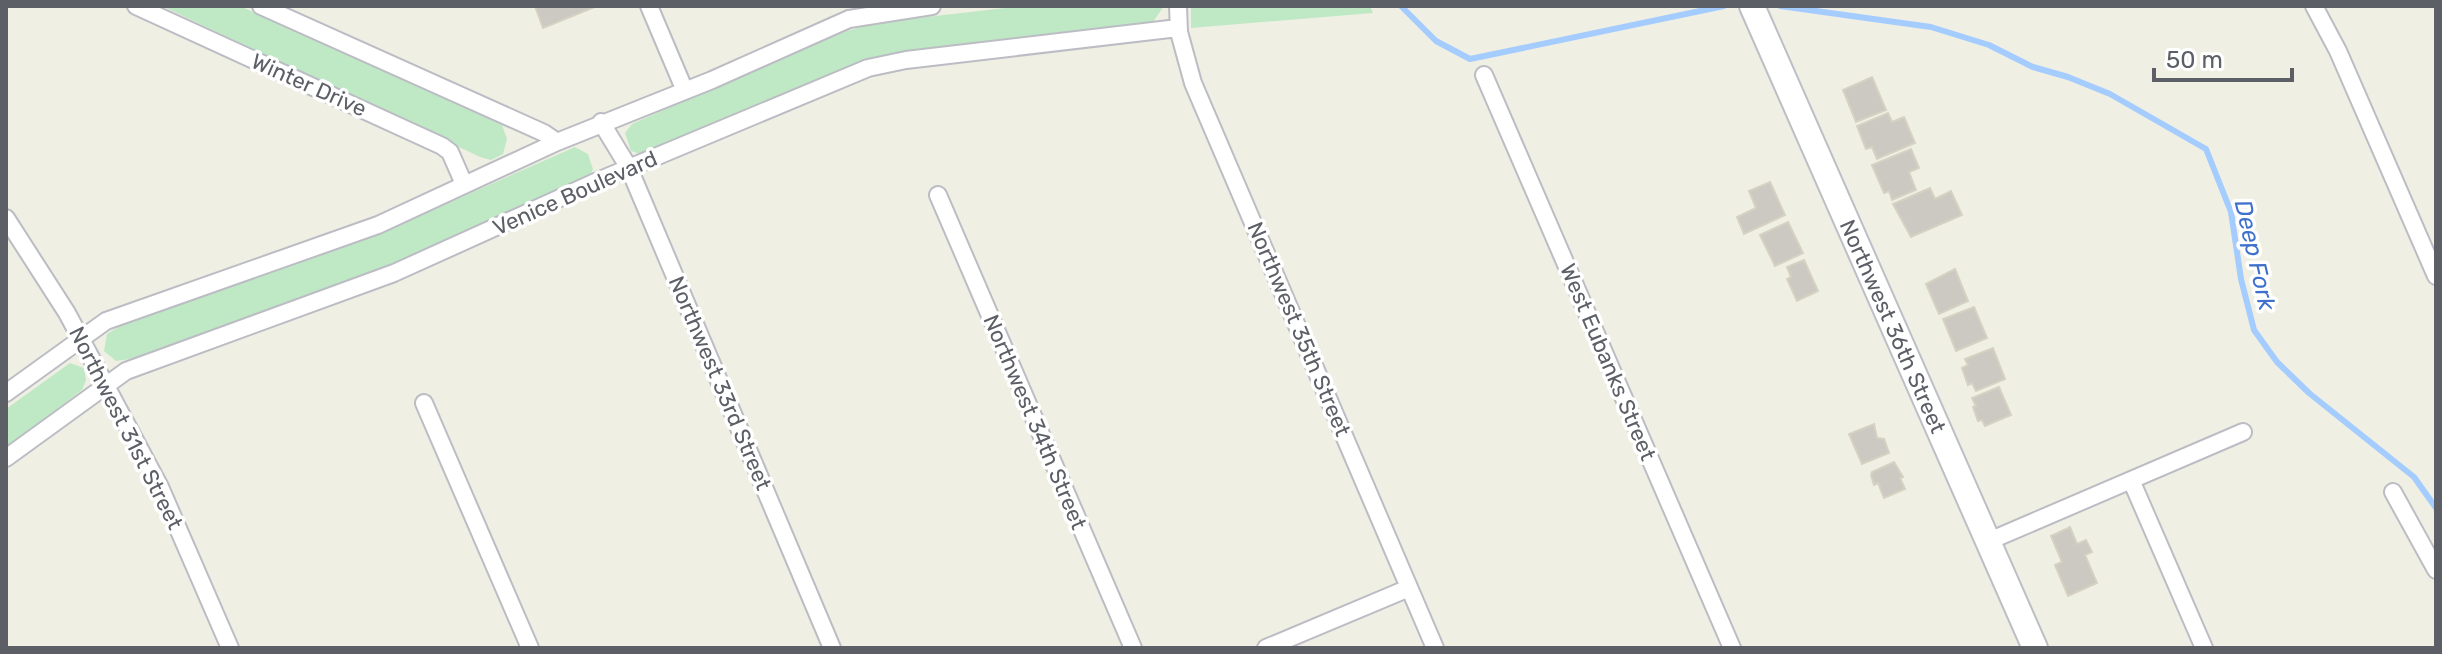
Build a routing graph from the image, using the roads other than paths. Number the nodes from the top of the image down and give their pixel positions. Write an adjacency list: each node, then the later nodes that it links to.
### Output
1 (136, 6): 14 (street, Winter Drive)
2 (261, 6): 12 (street)
3 (649, 6): 10 (street)
4 (932, 6): 10 (street)
5 (1178, 6): 8 (street, Northwest 35th Street)
6 (1752, 6): 26 (street, Northwest 36th Street)
7 (2314, 6): 17 (street)
8 (1178, 28): 13 (street, Venice Boulevard); 28 (street, Northwest 35th Street)
9 (1484, 75): 35 (street, West Eubanks Street)
10 (685, 91): 11 (street)
11 (601, 122): 12 (street); 13 (street, Northwest 33rd Street)
12 (557, 142): 14 (street)
13 (629, 168): 19 (street, Venice Boulevard); 31 (street, Northwest 33rd Street)
14 (464, 184): 18 (street)
15 (938, 195): 32 (street, Northwest 34th Street)
16 (6, 218): 18 (street, Northwest 31st Street)
17 (2436, 276)
18 (81, 338): 19 (street, Northwest 31st Street); 20 (street)
19 (106, 384): 23 (street, Venice Boulevard); 29 (street, Northwest 31st Street)
20 (6, 393)
21 (424, 403): 30 (street)
22 (2243, 432): 24 (street)
23 (6, 458)
24 (2131, 480): 26 (street); 37 (street)
25 (2393, 492): 27 (street)
26 (1989, 541): 36 (street, Northwest 36th Street)
27 (2436, 570)
28 (1409, 588): 33 (street); 34 (street, Northwest 35th Street)
29 (230, 648)
30 (530, 648)
31 (832, 648)
32 (1133, 648)
33 (1266, 648)
34 (1435, 648)
35 (1732, 648)
36 (2035, 648)
37 (2204, 648)

